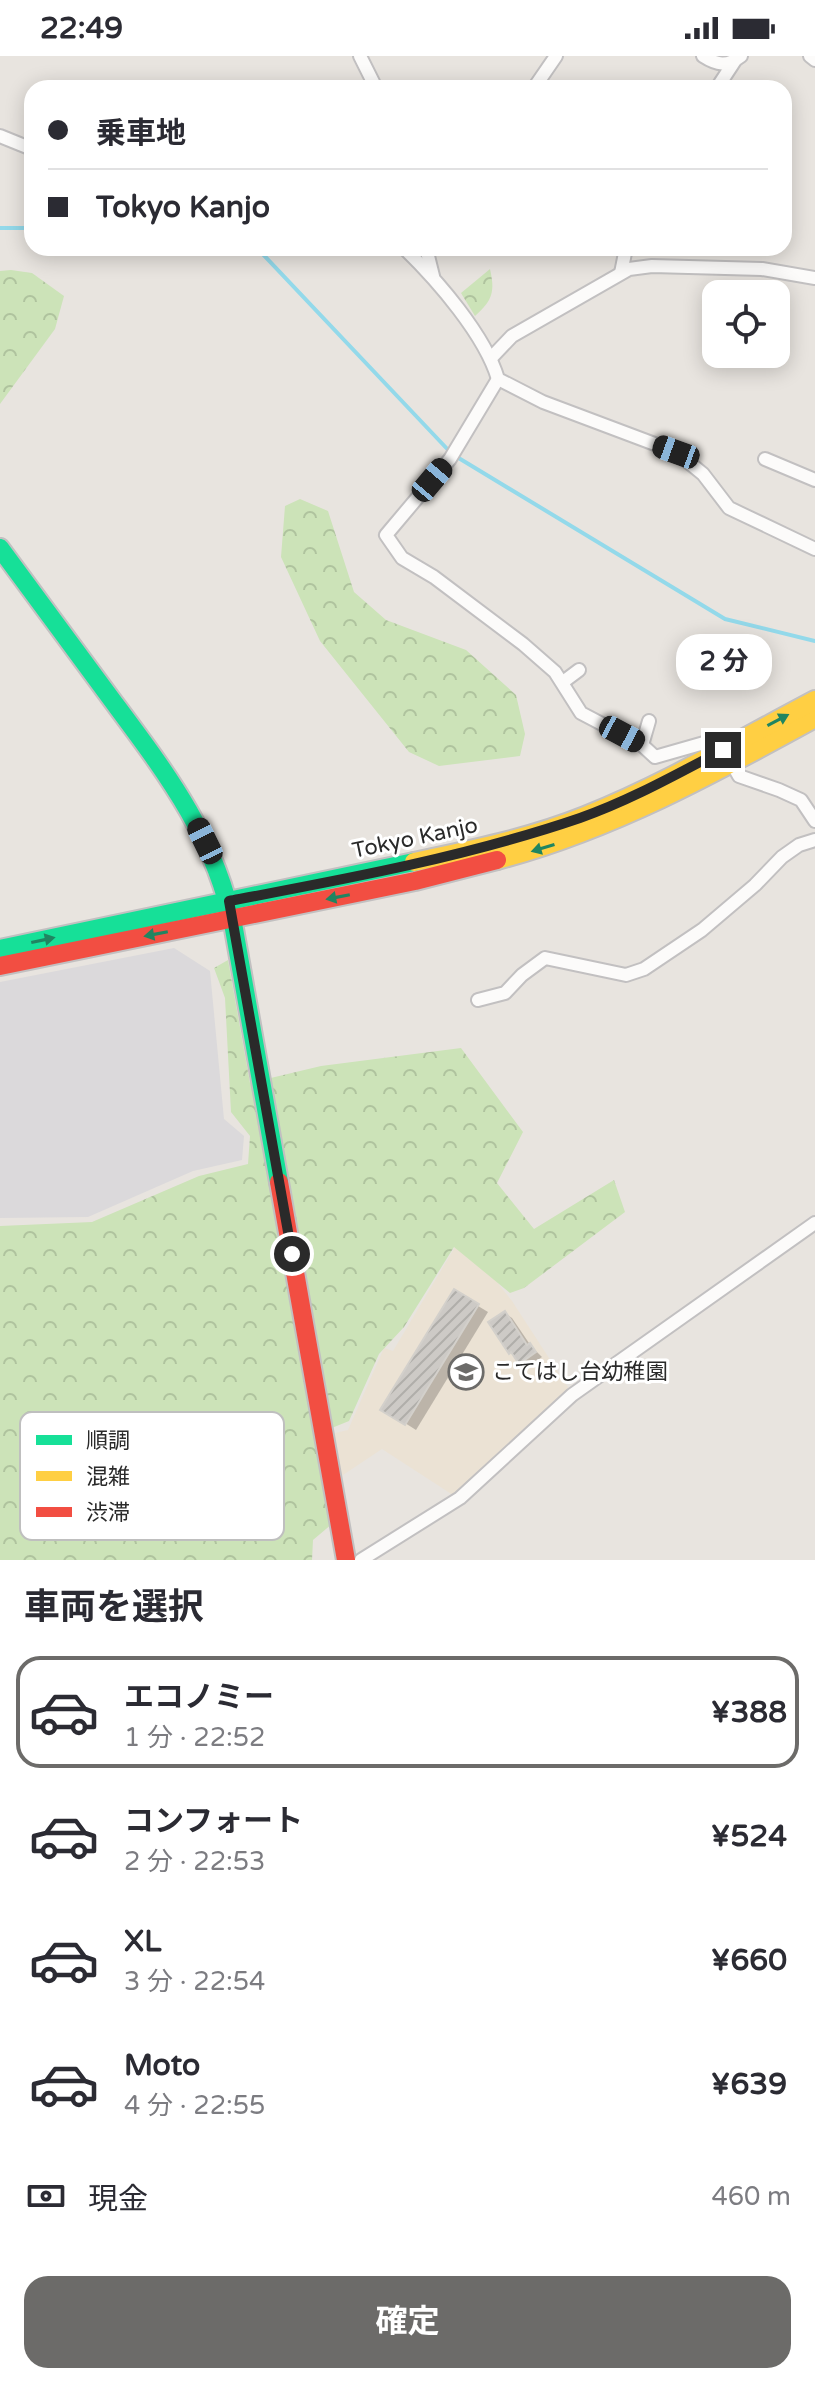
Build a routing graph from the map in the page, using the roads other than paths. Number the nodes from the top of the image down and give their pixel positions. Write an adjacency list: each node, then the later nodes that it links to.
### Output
1 (360, 56): 7 (street)
2 (556, 56): 8 (street)
3 (703, 56): 5 (street)
4 (810, 56): 6 (street)
5 (737, 59): 9 (street)
6 (815, 60)
7 (372, 80)
8 (540, 80)
9 (723, 80)
10 (0, 136): 11 (street)
11 (24, 146)
12 (412, 256): 16 (street)
13 (428, 256): 16 (street)
14 (624, 256): 15 (street)
15 (621, 273): 17 (street); 18 (street)
16 (433, 276): 18 (street)
17 (815, 278)
18 (491, 358): 19 (street)
19 (498, 379): 23 (street); 25 (street)
20 (765, 459): 21 (street)
21 (815, 480)
22 (0, 548): 33 (main road)
23 (815, 549)
24 (579, 670): 25 (street)
25 (563, 682): 29 (street)
26 (815, 700): 30 (main road, Tokyo Kanjo, one-way to 26)
27 (815, 718): 30 (main road, Tokyo Kanjo)
28 (649, 721): 29 (street)
29 (642, 745): 30 (street)
30 (727, 757): 31 (street); 33 (main road, Tokyo Kanjo)
31 (815, 821)
32 (815, 840): 36 (street)
33 (230, 910): 34 (main road, Tokyo Kanjo, one-way to 33); 35 (main road, Tokyo Kanjo, one-way to 35); 38 (main road)
34 (0, 949)
35 (0, 966)
36 (478, 1000)
37 (815, 1223): 39 (street)
38 (346, 1560)
39 (361, 1560)

